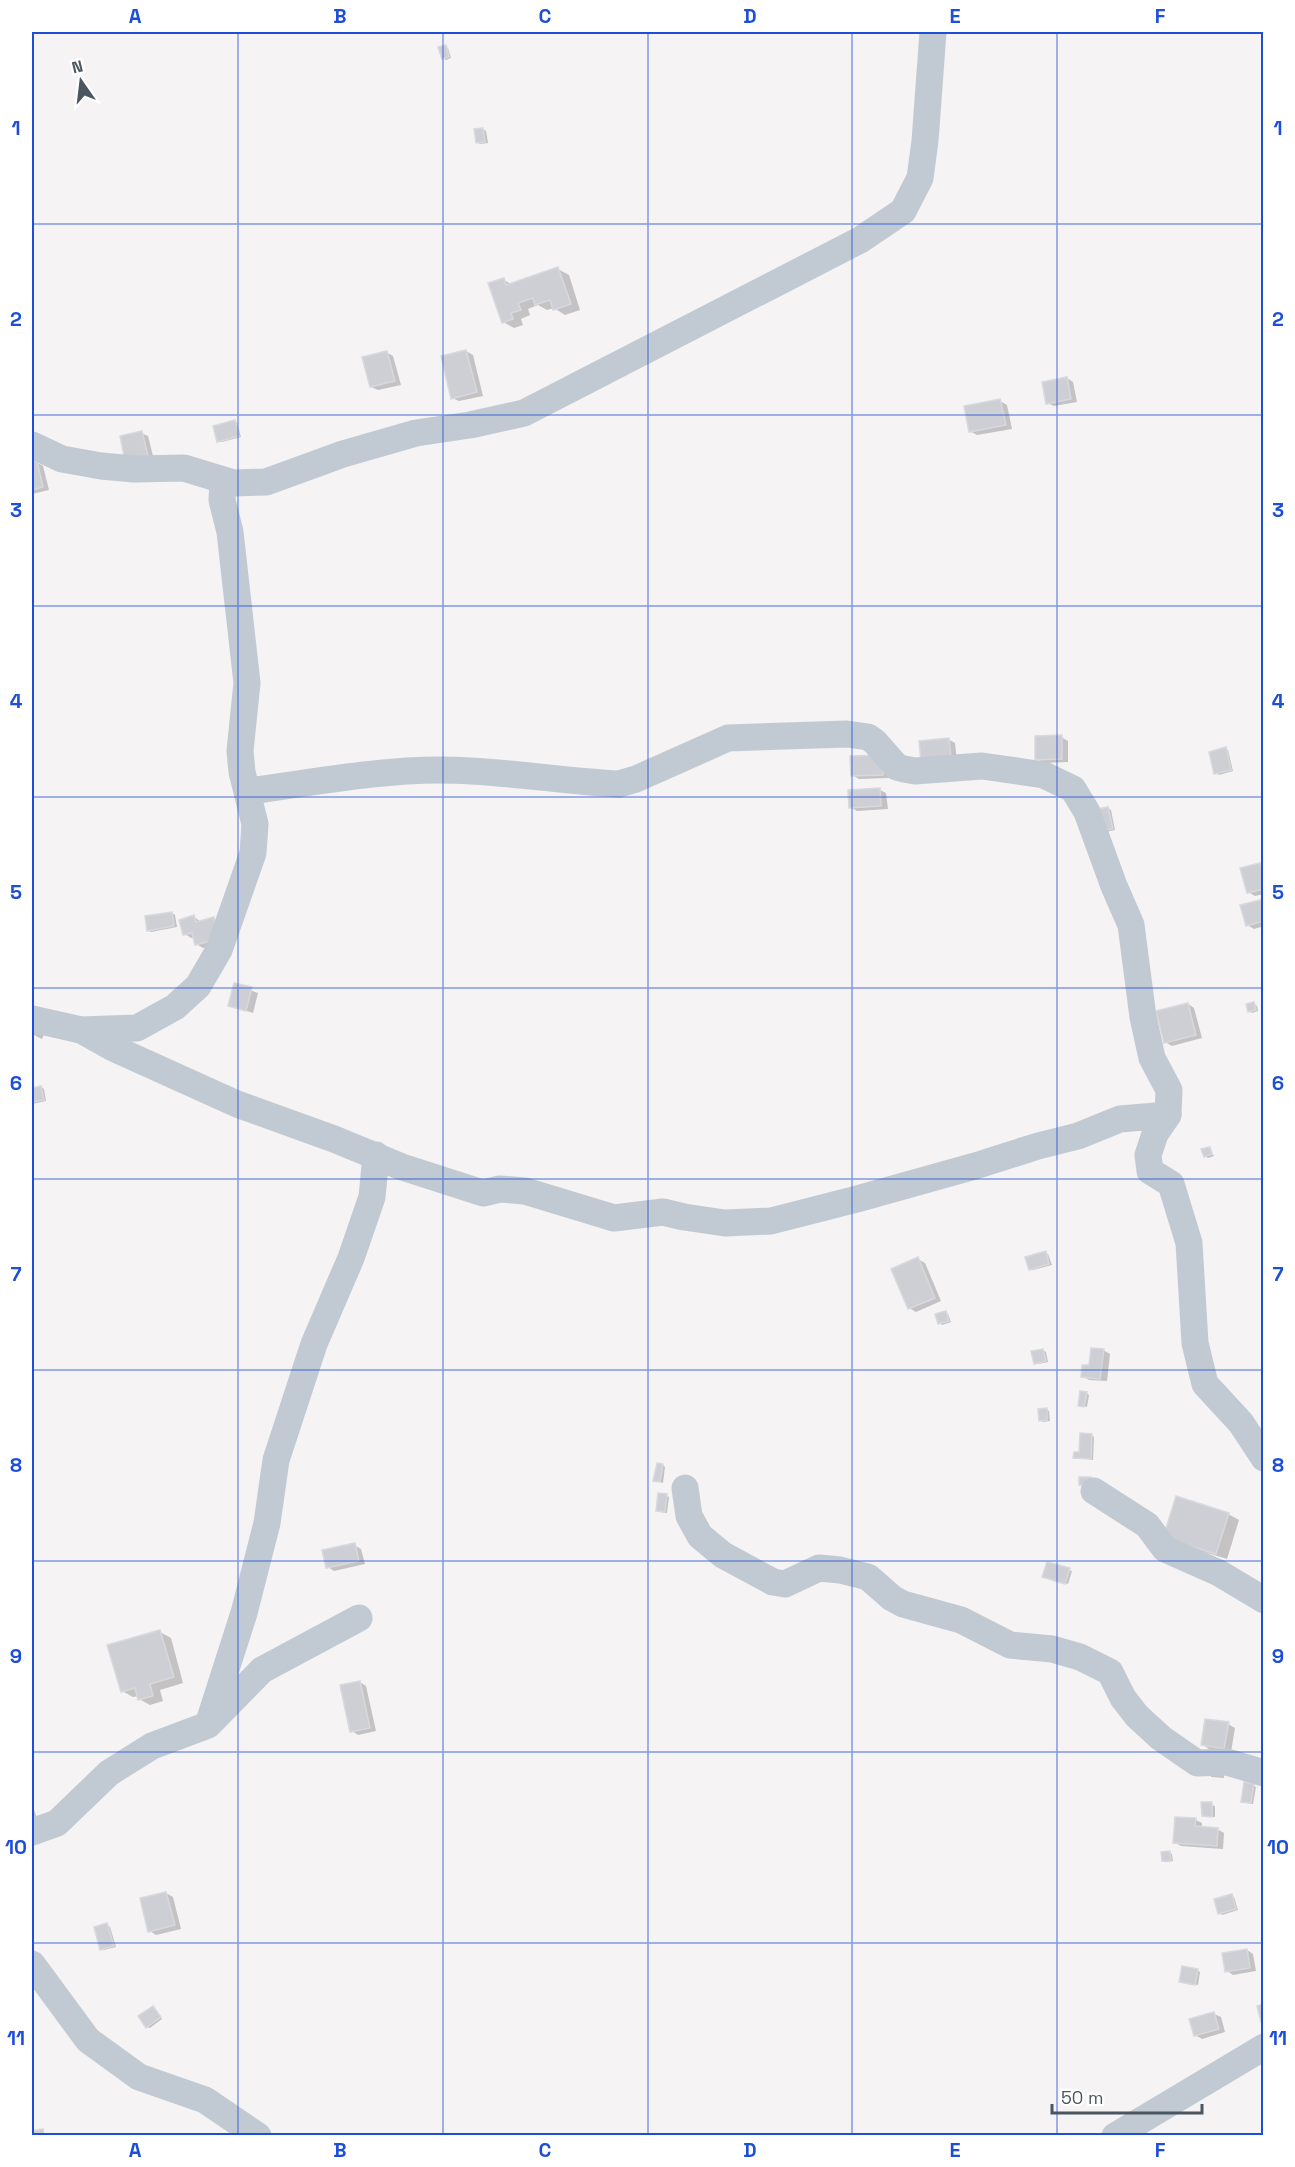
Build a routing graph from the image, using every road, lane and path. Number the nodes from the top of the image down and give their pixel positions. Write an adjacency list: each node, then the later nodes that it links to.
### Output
1 (933, 32): 3 (street)
2 (32, 445): 3 (street)
3 (223, 480): 4 (street)
4 (248, 791): 6 (street); 7 (street)
5 (32, 1018): 6 (street)
6 (81, 1030): 8 (street)
7 (1167, 1115): 8 (street); 9 (street)
8 (376, 1155): 14 (street)
9 (1263, 1458)
10 (685, 1488): 15 (street)
11 (1094, 1491): 12 (street)
12 (1263, 1600)
13 (358, 1618): 14 (street)
14 (208, 1725): 16 (street)
15 (1263, 1773)
16 (32, 1832)
17 (32, 1964): 19 (street)
18 (1263, 2046): 20 (street)
19 (258, 2136)
20 (1115, 2136)

